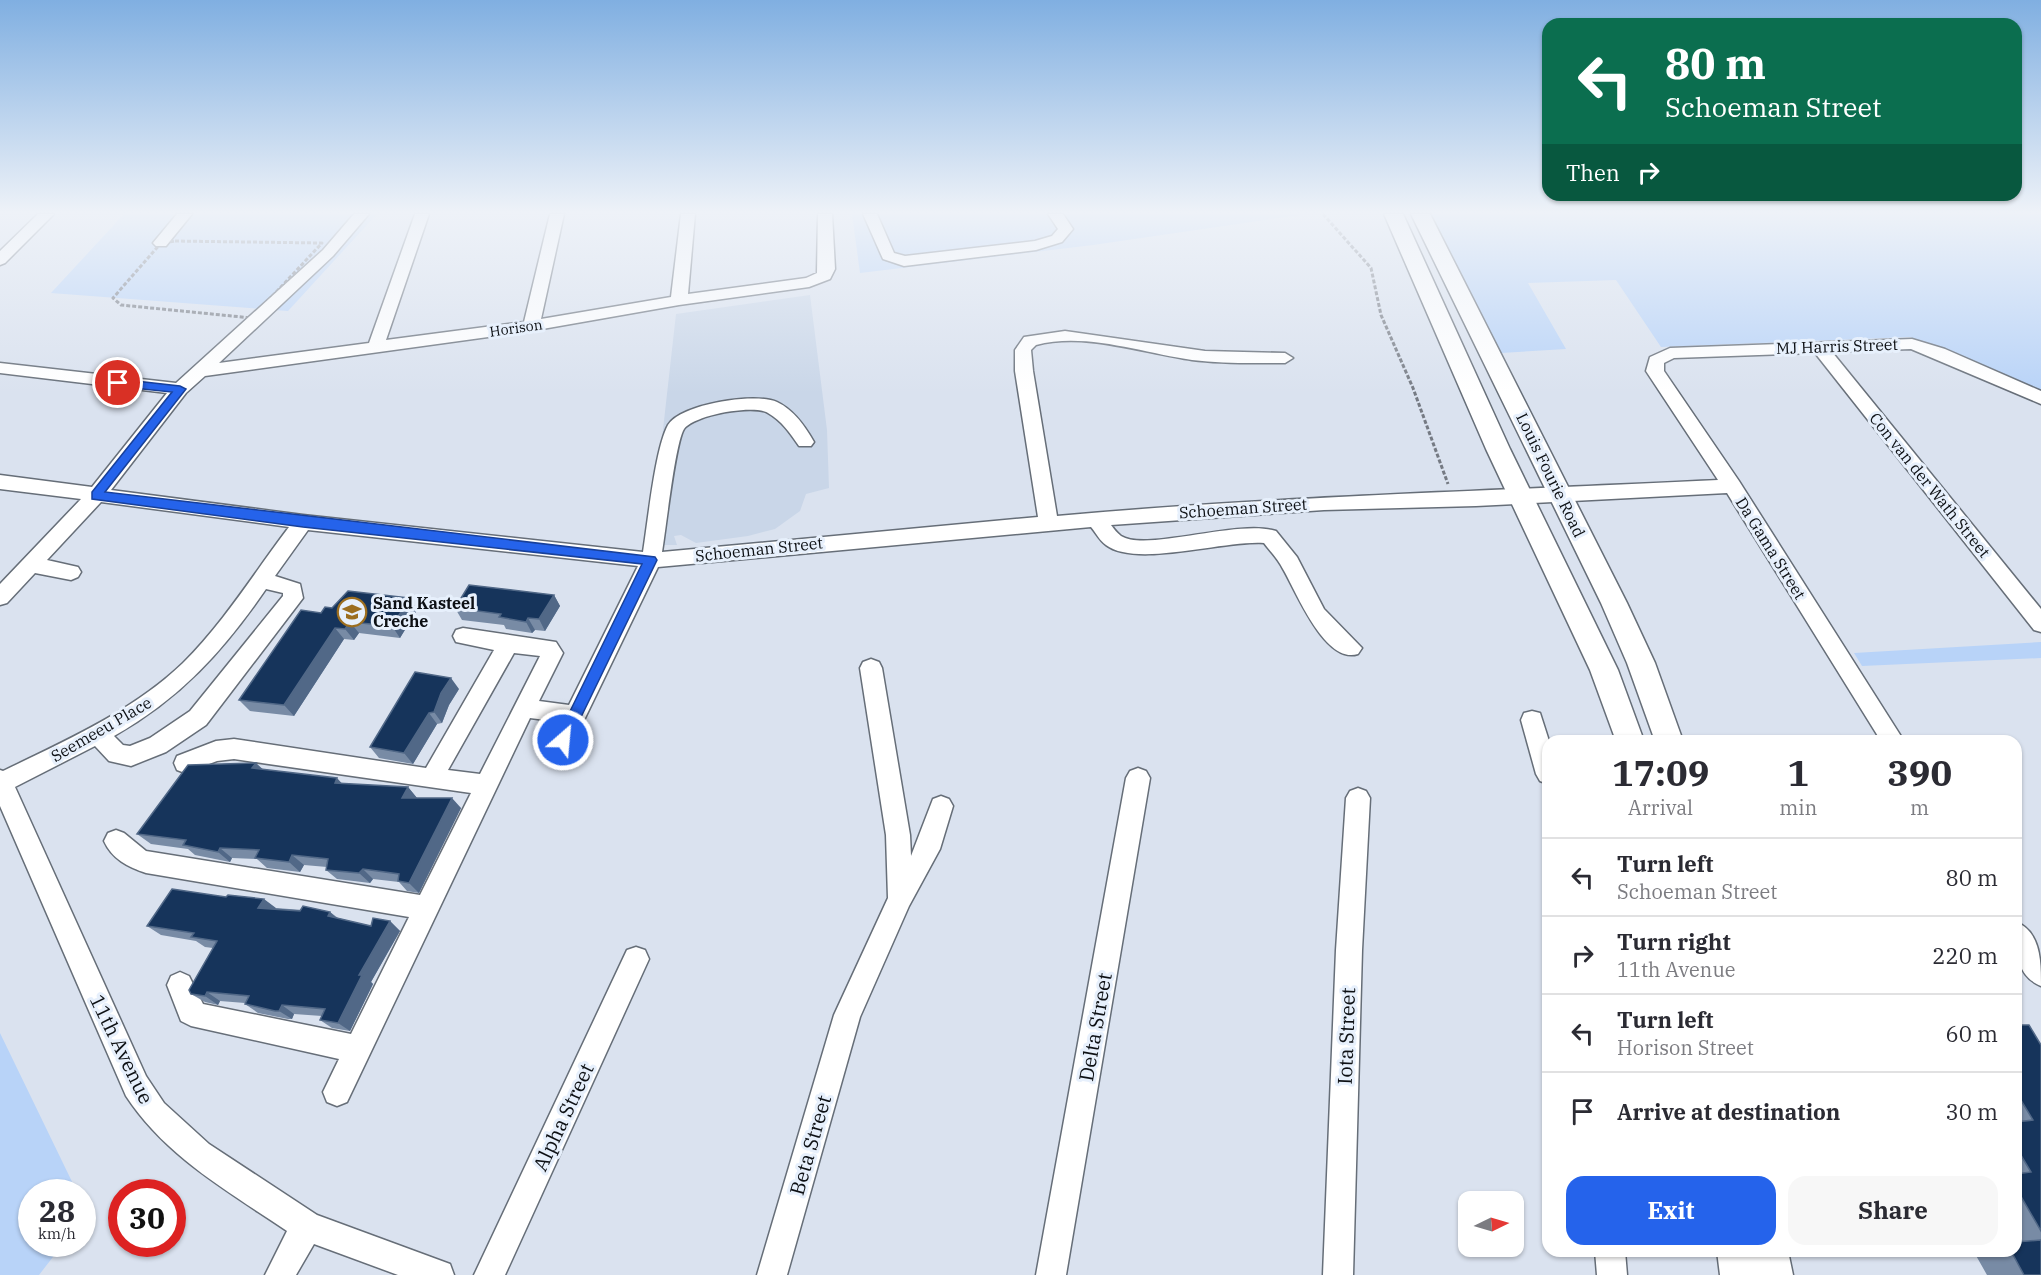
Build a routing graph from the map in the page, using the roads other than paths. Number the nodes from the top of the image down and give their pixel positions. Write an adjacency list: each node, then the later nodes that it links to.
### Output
1 (306, 274): 15 (street)
2 (401, 274): 11 (street)
3 (543, 274): 9 (street)
4 (682, 274): 8 (street)
5 (825, 274): 8 (street, Horison)
6 (1420, 274): 23 (main road)
7 (1450, 274): 21 (main road, Louis Fourie Road)
8 (679, 300): 9 (street, Horison)
9 (531, 326): 11 (street, Horison)
10 (1818, 346): 13 (street, MJ Harris Street); 17 (street, MJ Harris Street); 32 (street, Con van der Wath Street)
11 (375, 348): 15 (street, Horison)
12 (1285, 358): 26 (street)
13 (1660, 358): 20 (street, Da Gama Street)
14 (0, 368): 16 (street)
15 (199, 371): 16 (street)
16 (180, 389): 22 (street)
17 (2041, 398)
18 (806, 442): 27 (street)
19 (0, 482): 22 (street, Schoeman Street)
20 (1732, 486): 21 (street, Schoeman Street); 43 (street, Da Gama Street)
21 (1561, 494): 23 (street, Schoeman Street); 42 (main road, Louis Fourie Road)
22 (96, 495): 25 (street, Schoeman Street); 28 (street)
23 (1521, 496): 24 (street, Schoeman Street); 41 (main road)
24 (1096, 519): 26 (street, Schoeman Street); 35 (street)
25 (303, 522): 27 (street, Schoeman Street); 30 (street, Seemeeu Place)
26 (1049, 523): 27 (street, Schoeman Street)
27 (651, 560): 38 (street)
28 (30, 565): 29 (street); 31 (street)
29 (70, 572)
30 (260, 580): 40 (street, Seemeeu Place); 40 (street)
31 (0, 597)
32 (2041, 624)
33 (463, 636): 34 (street)
34 (508, 644): 37 (street); 47 (street)
35 (1351, 648)
36 (871, 668): 54 (street)
37 (524, 708): 38 (street); 50 (street)
38 (576, 714): 44 (street)
39 (1532, 720): 45 (street)
40 (98, 734): 49 (street, Seemeeu Place)
41 (1628, 735)
42 (1667, 735)
43 (1889, 735)
44 (563, 740)
45 (1542, 754)
46 (185, 763): 47 (street)
47 (433, 776): 50 (street)
48 (1138, 778): 70 (street, Delta Street)
49 (0, 782): 62 (street, 11th Avenue)
50 (486, 785): 55 (street)
51 (1358, 798): 71 (street, Iota Street)
52 (941, 806): 54 (street, Beta Street)
53 (116, 841): 55 (street)
54 (900, 898): 69 (street, Beta Street)
55 (426, 908): 60 (street)
56 (2022, 943): 58 (street)
57 (636, 959): 68 (street, Alpha Street)
58 (2041, 973)
59 (180, 985): 60 (street)
60 (358, 1049): 61 (street)
61 (338, 1092)
62 (308, 1227): 66 (street); 67 (street, 11th Avenue)
63 (1610, 1257): 72 (street)
64 (1737, 1257): 73 (main road)
65 (1770, 1257): 74 (main road)
66 (280, 1275)
67 (439, 1275)
68 (489, 1275)
69 (772, 1275)
70 (1051, 1275)
71 (1338, 1275)
72 (1612, 1275)
73 (1740, 1275)
74 (1773, 1275)

